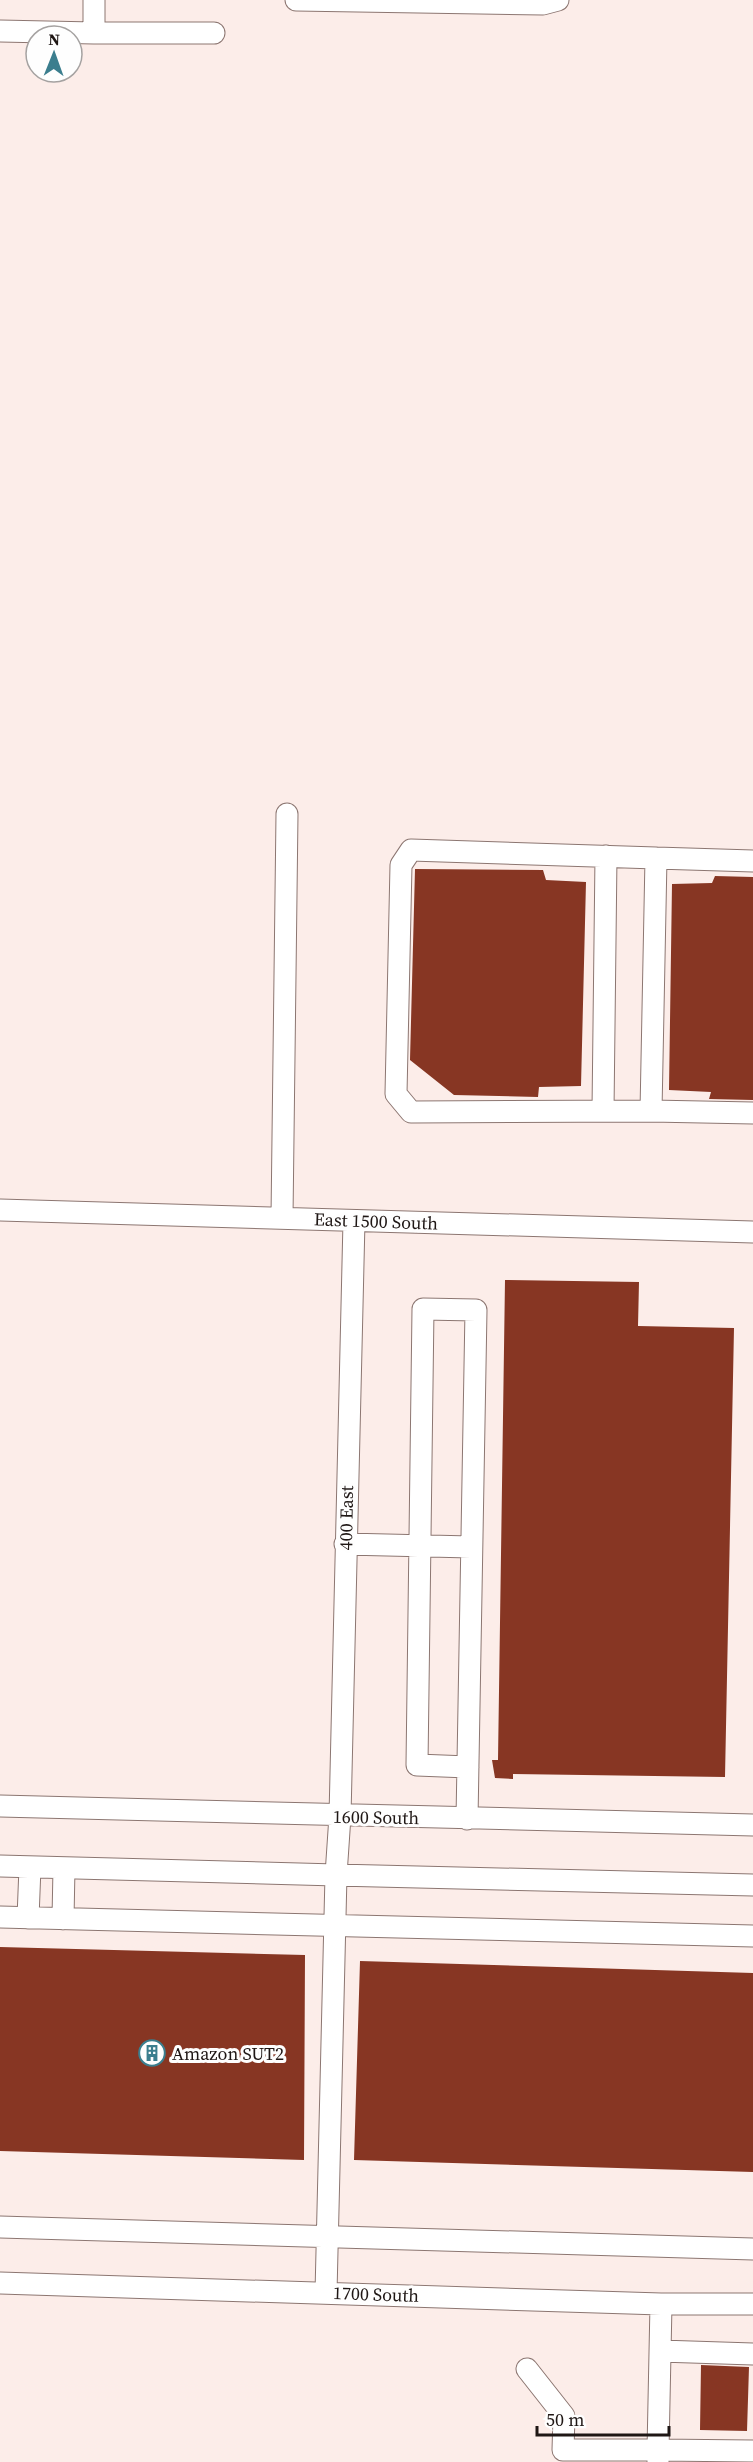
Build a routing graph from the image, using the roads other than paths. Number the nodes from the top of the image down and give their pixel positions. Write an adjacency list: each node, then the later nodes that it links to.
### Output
1 (94, 0): 5 (street)
2 (296, 0): 3 (street)
3 (548, 1)
4 (0, 31): 5 (street)
5 (94, 33): 6 (street)
6 (214, 33)
7 (287, 814): 15 (street)
8 (606, 856): 9 (street); 11 (street); 11 (street)
9 (656, 858): 10 (street); 12 (street)
10 (753, 861)
11 (603, 1111): 12 (street)
12 (651, 1111): 13 (street)
13 (753, 1113)
14 (0, 1210): 15 (street, East 1500 South)
15 (282, 1218): 16 (street, East 1500 South)
16 (354, 1221): 17 (street, East 1500 South); 18 (street, 400 East)
17 (753, 1232)
18 (345, 1544): 19 (street); 23 (street, 400 East)
19 (420, 1546): 20 (street); 20 (street); 21 (street)
20 (471, 1547): 21 (street)
21 (468, 1767): 24 (street)
22 (0, 1806): 23 (street, 1600 South)
23 (340, 1816): 24 (street, 1600 South); 29 (street, 400 East)
24 (467, 1819): 25 (street, 1600 South)
25 (753, 1825)
26 (0, 1866): 27 (street)
27 (30, 1867): 28 (street); 32 (street)
28 (64, 1868): 29 (street); 33 (street)
29 (336, 1875): 30 (street); 34 (street, 400 East)
30 (753, 1885)
31 (0, 1917): 32 (street)
32 (28, 1918): 33 (street)
33 (63, 1919): 34 (street)
34 (335, 1925): 35 (street); 37 (street, 400 East)
35 (753, 1936)
36 (0, 2227): 37 (street)
37 (327, 2237): 38 (street); 40 (street, 400 East)
38 (753, 2249)
39 (0, 2283): 40 (street, 1700 South)
40 (326, 2293): 41 (street, 1700 South)
41 (661, 2304): 42 (street, 1700 South); 43 (street)
42 (753, 2304)
43 (660, 2351): 44 (street); 48 (street)
44 (753, 2354)
45 (527, 2369): 47 (street)
46 (741, 2455): 48 (street)
47 (562, 2456): 48 (street)
48 (658, 2456)

